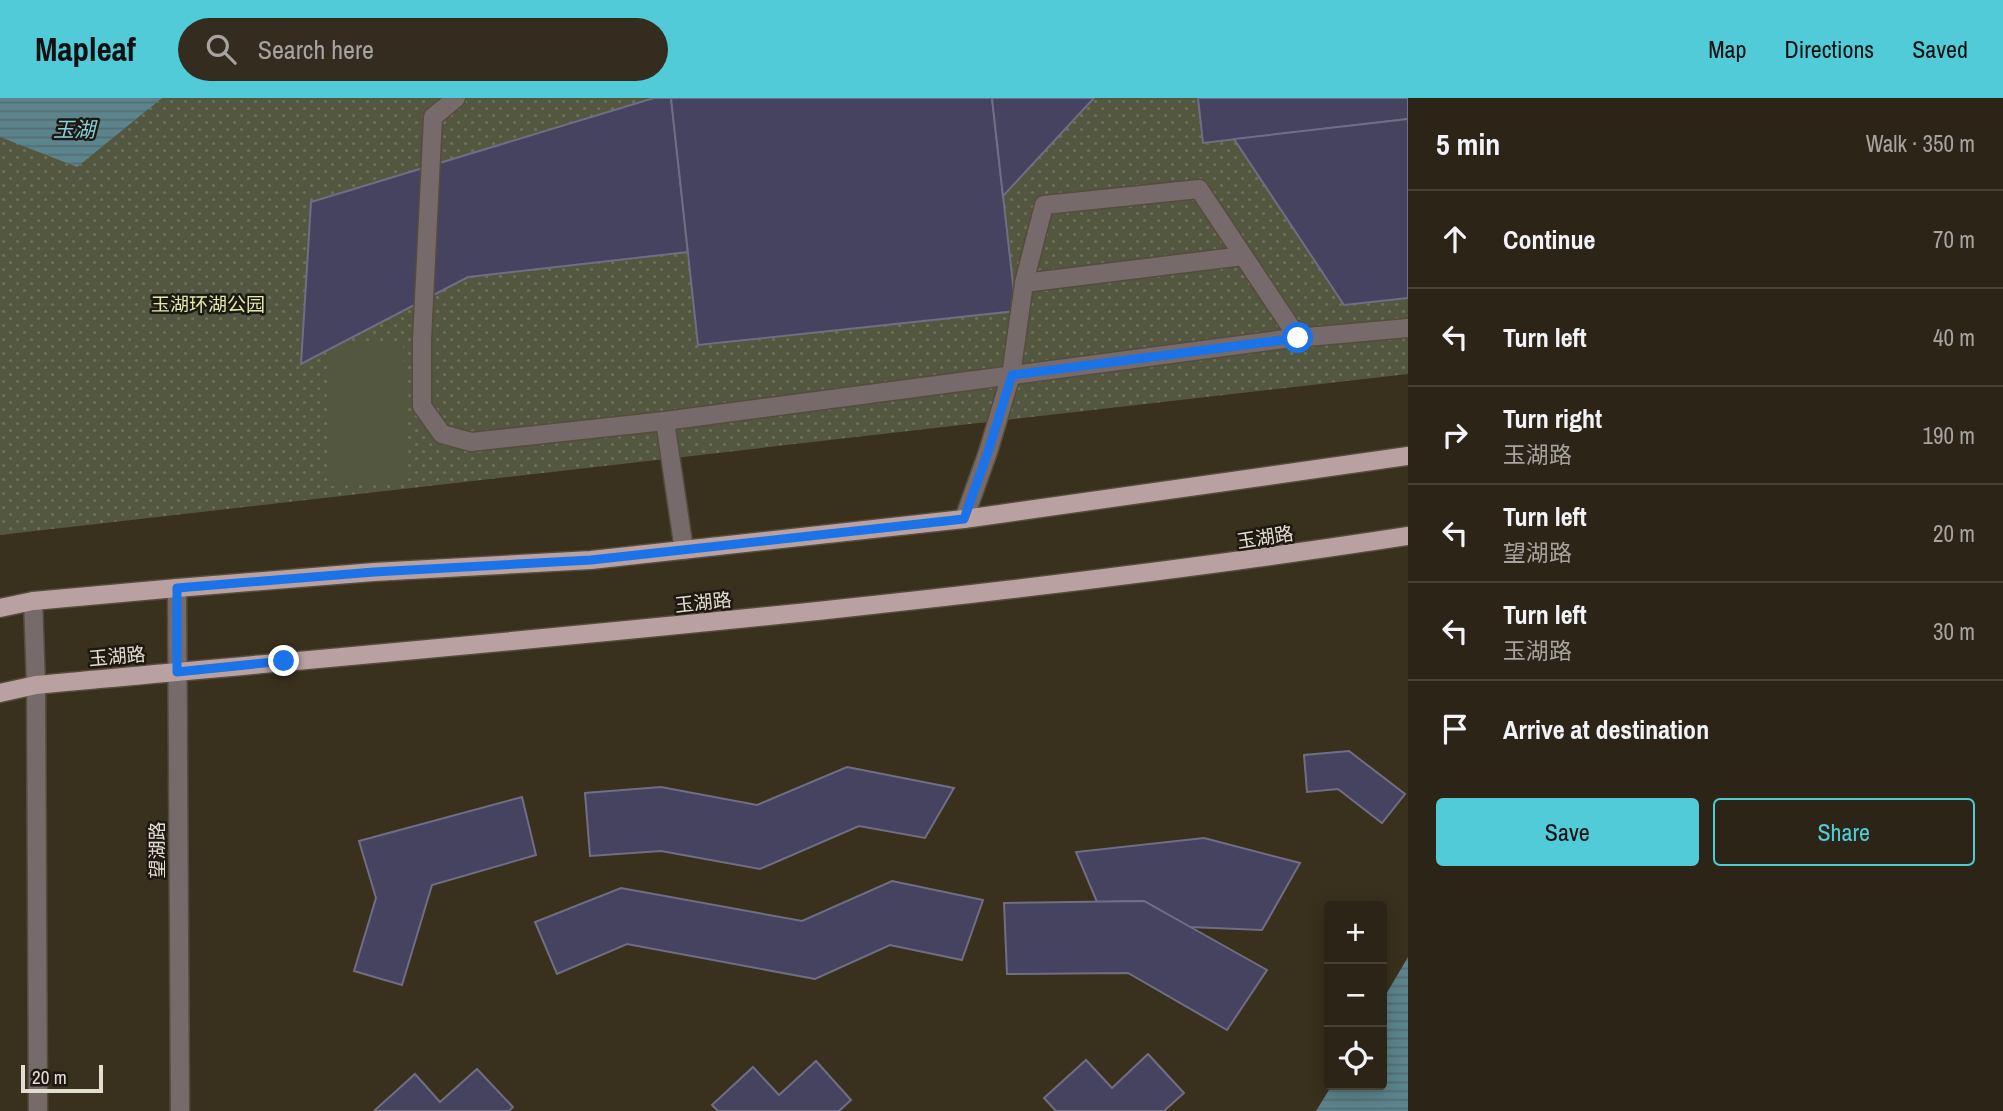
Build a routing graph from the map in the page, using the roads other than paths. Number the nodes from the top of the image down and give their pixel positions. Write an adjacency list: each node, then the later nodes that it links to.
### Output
1 (456, 98): 7 (street)
2 (1243, 256): 3 (street); 3 (street); 5 (street)
3 (1024, 283): 6 (street)
4 (1408, 328): 5 (street)
5 (1298, 338): 6 (street)
6 (1012, 375): 7 (street); 9 (street)
7 (665, 421): 11 (street)
8 (1408, 456): 9 (main road)
9 (964, 519): 11 (main road)
10 (1408, 536): 15 (main road, 玉湖路)
11 (684, 550): 12 (main road)
12 (177, 588): 13 (main road); 15 (street, 望湖路)
13 (33, 601): 14 (main road); 16 (street)
14 (0, 608)
15 (177, 672): 16 (main road, 玉湖路); 19 (street, 望湖路)
16 (36, 685): 17 (main road, 玉湖路); 18 (street)
17 (0, 693)
18 (38, 1111)
19 (180, 1111)

